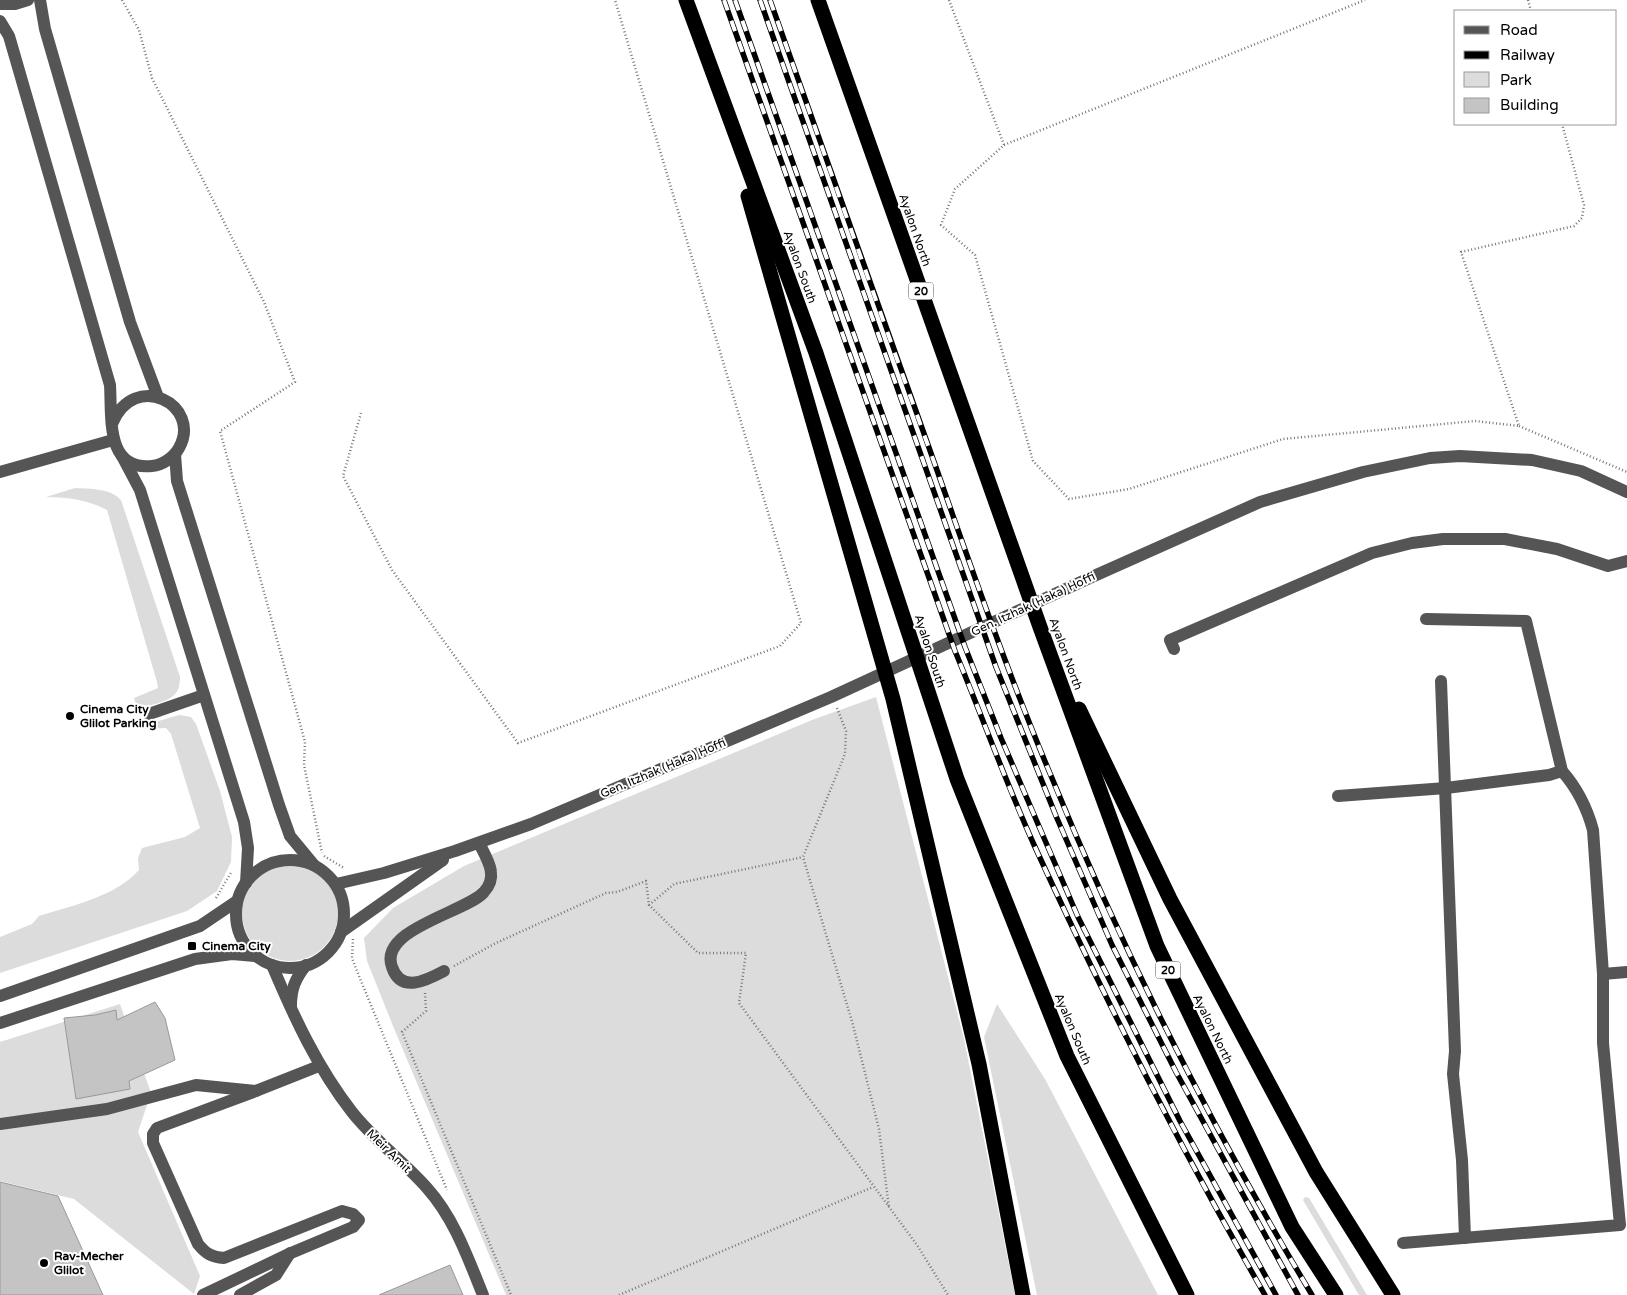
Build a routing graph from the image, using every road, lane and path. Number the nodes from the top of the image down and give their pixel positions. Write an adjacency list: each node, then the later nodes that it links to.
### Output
1 (28, 0): 9 (street)
2 (40, 0): 14 (street)
3 (122, 0): 37 (path)
4 (615, 0): 15 (path)
5 (686, 0): 11 (highway, Ayalon South)
6 (818, 0): 26 (highway, Ayalon North / 20)
7 (949, 0): 13 (path)
8 (1365, 0): 13 (path)
9 (0, 4)
10 (0, 21): 16 (street)
11 (713, 74): 73 (highway); 74 (highway, Ayalon South)
12 (1562, 125): 17 (path)
13 (1004, 146): 17 (path)
14 (158, 397): 16 (street); 19 (street)
15 (361, 413)
16 (112, 424): 18 (street)
17 (1519, 426): 22 (path)
18 (114, 440): 20 (street); 21 (street)
19 (175, 454): 20 (street); 39 (street)
20 (122, 456): 29 (street)
21 (0, 472)
22 (1627, 472)
23 (1627, 492): 30 (street, Gen. Itzhak (Haka) Hoffi)
24 (1627, 562): 27 (street)
25 (1426, 619): 32 (street)
26 (1040, 626): 75 (highway, Ayalon North / 20); 76 (highway)
27 (1174, 649)
28 (1441, 681): 33 (street)
29 (204, 695): 31 (street); 41 (street)
30 (831, 697): 35 (street, Gen. Itzhak (Haka) Hoffi); 38 (path)
31 (149, 714)
32 (1562, 771): 33 (street); 53 (street)
33 (1446, 788): 34 (street); 64 (street)
34 (1338, 796)
35 (479, 843): 36 (street, Gen. Itzhak (Haka) Hoffi); 54 (street)
36 (455, 851): 42 (street, Gen. Itzhak (Haka) Hoffi); 47 (street, Gen. Itzhak (Haka) Hoffi)
37 (322, 854)
38 (803, 857): 45 (path); 63 (path)
39 (314, 865): 41 (street); 42 (street)
40 (235, 866): 43 (path)
41 (246, 882): 44 (street)
42 (336, 884): 47 (street)
43 (215, 899)
44 (237, 900): 48 (street); 55 (street)
45 (649, 905): 51 (path); 61 (path)
46 (355, 931): 62 (path)
47 (341, 932): 50 (street)
48 (255, 956): 49 (street); 57 (street)
49 (272, 965): 50 (street); 56 (street, Meir Amit)
50 (306, 966): 56 (street)
51 (444, 971): 54 (street)
52 (1627, 972): 53 (street)
53 (1603, 974): 64 (street)
54 (423, 982): 70 (path)
55 (0, 996)
56 (291, 1009): 58 (street, Meir Amit)
57 (0, 1023)
58 (319, 1066): 59 (street); 69 (street, Meir Amit)
59 (256, 1091): 60 (street); 66 (street)
60 (0, 1124)
61 (874, 1187): 63 (path); 71 (path)
62 (449, 1195)
63 (889, 1208): 72 (path)
64 (1465, 1238): 65 (street)
65 (1403, 1243)
66 (290, 1252): 67 (street); 68 (street)
67 (203, 1295)
68 (240, 1295)
69 (483, 1295)
70 (511, 1295)
71 (619, 1295)
72 (948, 1295)
73 (1023, 1295)
74 (1187, 1295)
75 (1336, 1295)
76 (1393, 1295)

